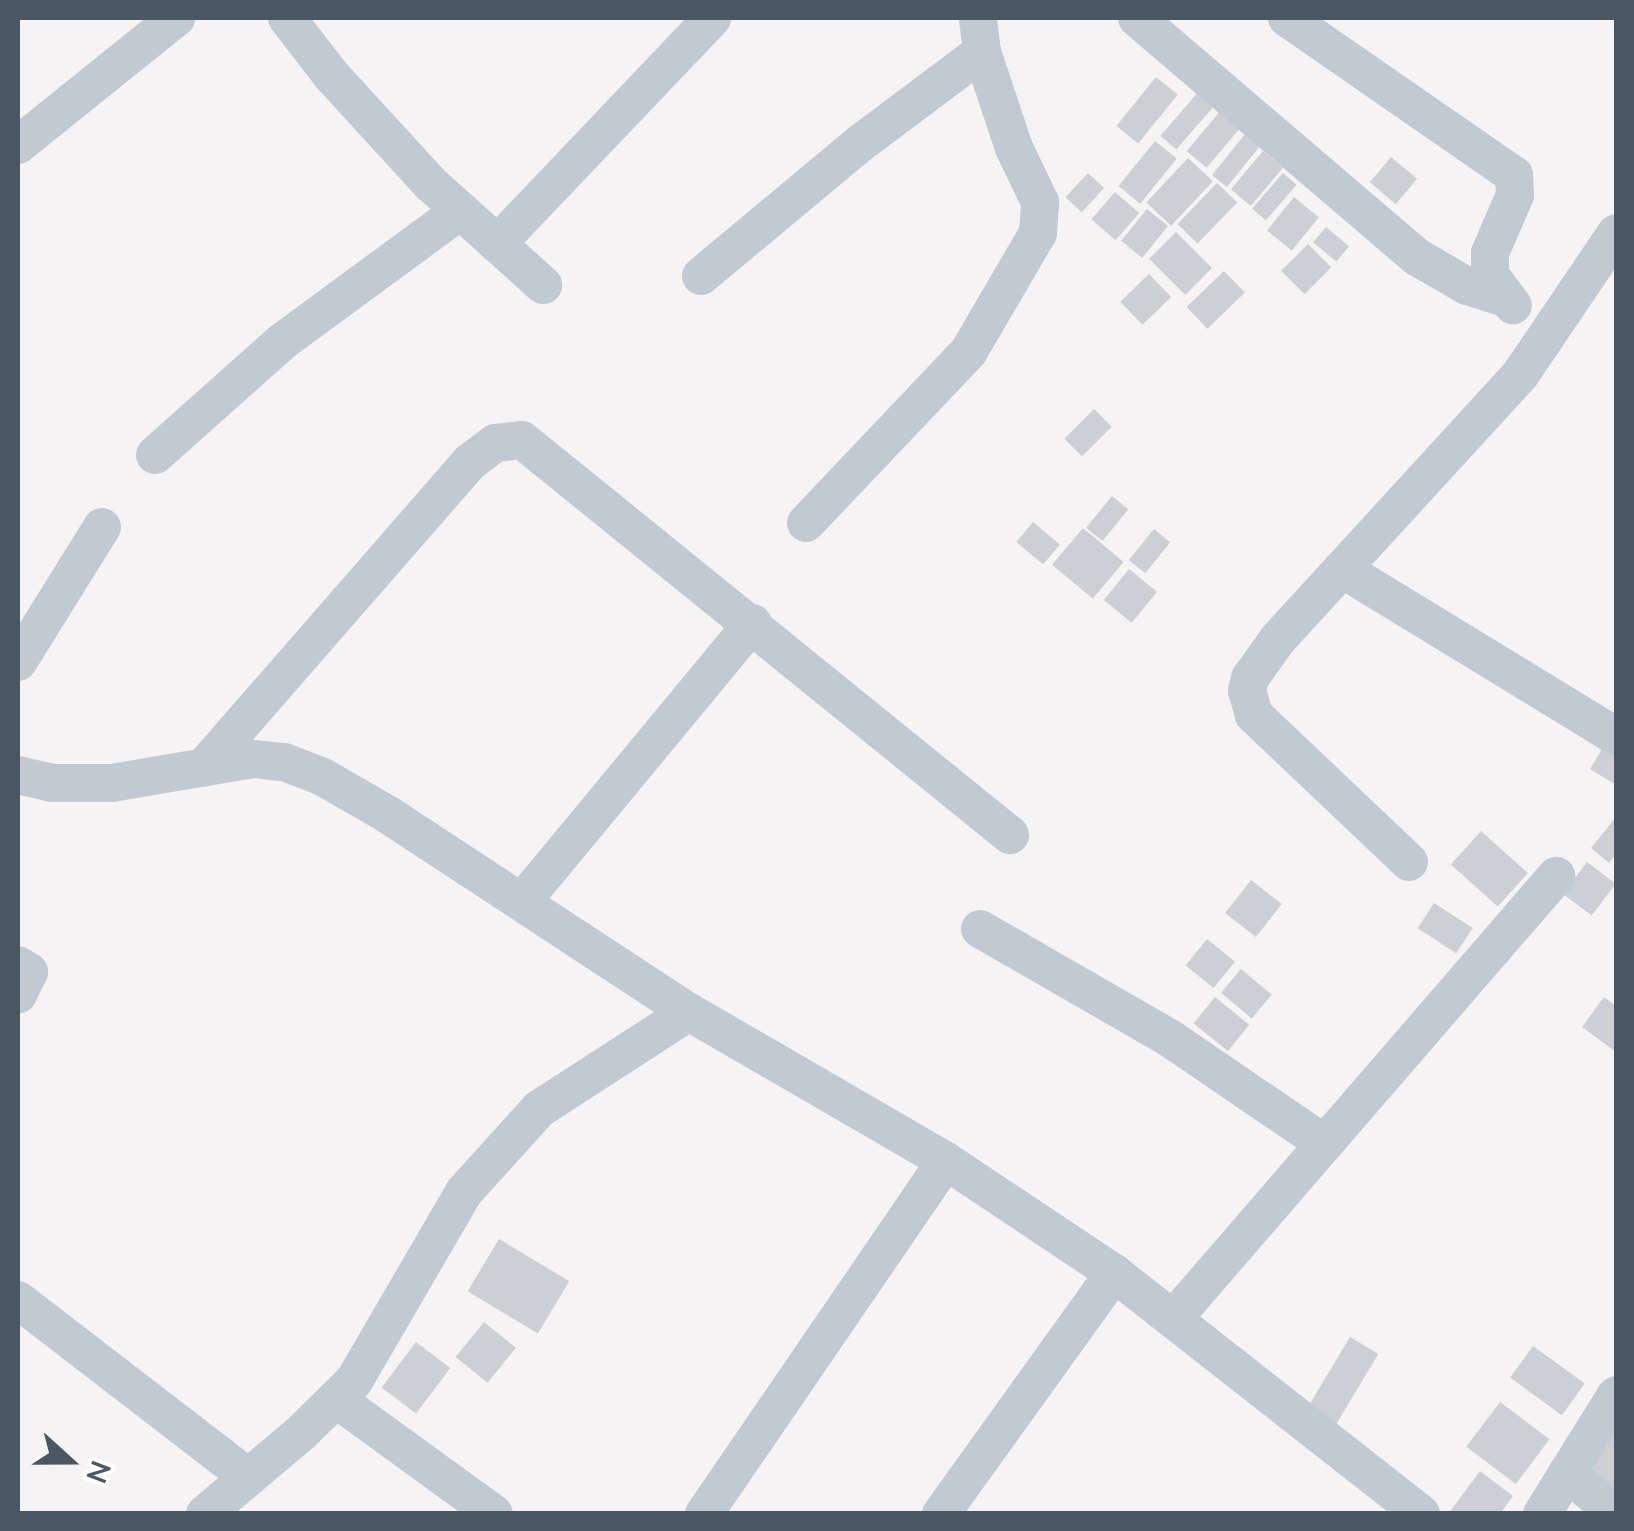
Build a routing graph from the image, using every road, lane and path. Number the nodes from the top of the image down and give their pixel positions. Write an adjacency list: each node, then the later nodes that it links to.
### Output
1 (176, 18): 7 (street)
2 (287, 18): 8 (street)
3 (712, 18): 10 (street)
4 (1137, 18): 13 (street)
5 (1286, 18): 13 (street)
6 (980, 35): 11 (street); 16 (street)
7 (18, 145)
8 (460, 210): 10 (street); 15 (street)
9 (1616, 233): 14 (street)
10 (497, 244): 12 (street)
11 (701, 276)
12 (542, 285)
13 (1508, 299): 14 (street)
14 (1542, 343): 18 (street)
15 (156, 455)
16 (806, 523)
17 (102, 527): 20 (street)
18 (1342, 569): 21 (street); 25 (street)
19 (753, 623): 22 (street); 24 (street); 27 (street)
20 (18, 662)
21 (1616, 736)
22 (204, 768): 23 (street); 27 (street)
23 (18, 776)
24 (1010, 835)
25 (1409, 862)
26 (1556, 876): 32 (street)
27 (522, 902): 31 (street)
28 (980, 929): 32 (street)
29 (18, 965): 30 (street)
30 (18, 995)
31 (689, 1012): 33 (street); 38 (street)
32 (1325, 1144): 36 (street)
33 (946, 1161): 34 (street); 43 (street)
34 (1114, 1273): 36 (street); 44 (street)
35 (18, 1300): 40 (street)
36 (1173, 1319): 45 (street)
37 (1616, 1396): 39 (street)
38 (336, 1399): 40 (street); 42 (street)
39 (1568, 1473): 46 (street); 47 (street)
40 (248, 1477): 41 (street)
41 (205, 1514)
42 (494, 1514)
43 (704, 1514)
44 (941, 1514)
45 (1421, 1514)
46 (1542, 1514)
47 (1616, 1514)

